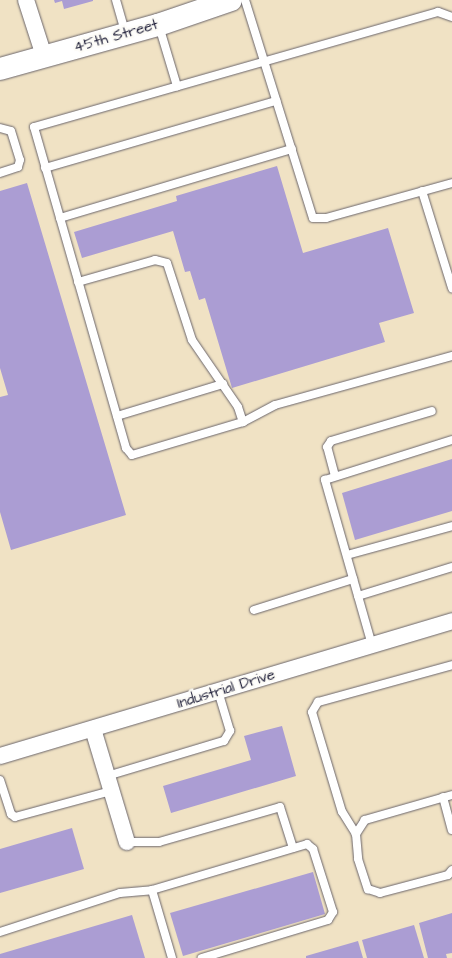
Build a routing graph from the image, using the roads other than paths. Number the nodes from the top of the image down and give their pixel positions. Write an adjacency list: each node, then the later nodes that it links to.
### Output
1 (26, 0): 8 (street)
2 (116, 0): 7 (lane)
3 (231, 0): 6 (main road, 45th Street)
4 (245, 0): 9 (lane)
5 (452, 17): 9 (lane)
6 (158, 25): 7 (main road, 45th Street); 11 (lane)
7 (126, 34): 8 (main road, 45th Street)
8 (44, 56): 10 (main road, 45th Street)
9 (264, 62): 11 (lane); 12 (lane)
10 (0, 69)
11 (177, 86): 15 (lane)
12 (276, 100): 14 (lane); 15 (lane)
13 (0, 128): 16 (lane)
14 (292, 149): 18 (lane); 19 (lane)
15 (45, 168): 19 (lane)
16 (0, 173)
17 (452, 183): 18 (lane)
18 (422, 191): 21 (lane)
19 (60, 218): 20 (lane)
20 (78, 282): 23 (lane); 25 (lane)
21 (452, 288)
22 (452, 356): 26 (lane)
23 (222, 384): 25 (lane); 26 (lane)
24 (432, 412): 28 (lane)
25 (117, 416): 26 (lane)
26 (243, 422)
27 (452, 440): 28 (lane)
28 (336, 476): 30 (lane)
29 (452, 526): 30 (lane)
30 (346, 555): 32 (lane)
31 (452, 567): 33 (lane)
32 (353, 579): 33 (lane); 34 (lane)
33 (358, 596): 36 (lane)
34 (254, 610)
35 (452, 621): 36 (street, Industrial Drive)
36 (372, 645): 38 (street, Industrial Drive)
37 (452, 665): 46 (lane)
38 (218, 691): 39 (street, Industrial Drive); 42 (lane)
39 (93, 729): 40 (street, Industrial Drive); 42 (street)
40 (0, 756)
41 (0, 780): 42 (lane)
42 (109, 783): 47 (street)
43 (452, 795): 44 (lane)
44 (443, 797): 45 (lane); 46 (lane)
45 (452, 830)
46 (356, 834): 49 (lane)
47 (127, 842): 48 (lane)
48 (293, 848): 50 (lane); 53 (lane)
49 (452, 870)
50 (152, 890): 51 (lane); 52 (lane)
51 (0, 932)
52 (172, 958)
53 (202, 958)

